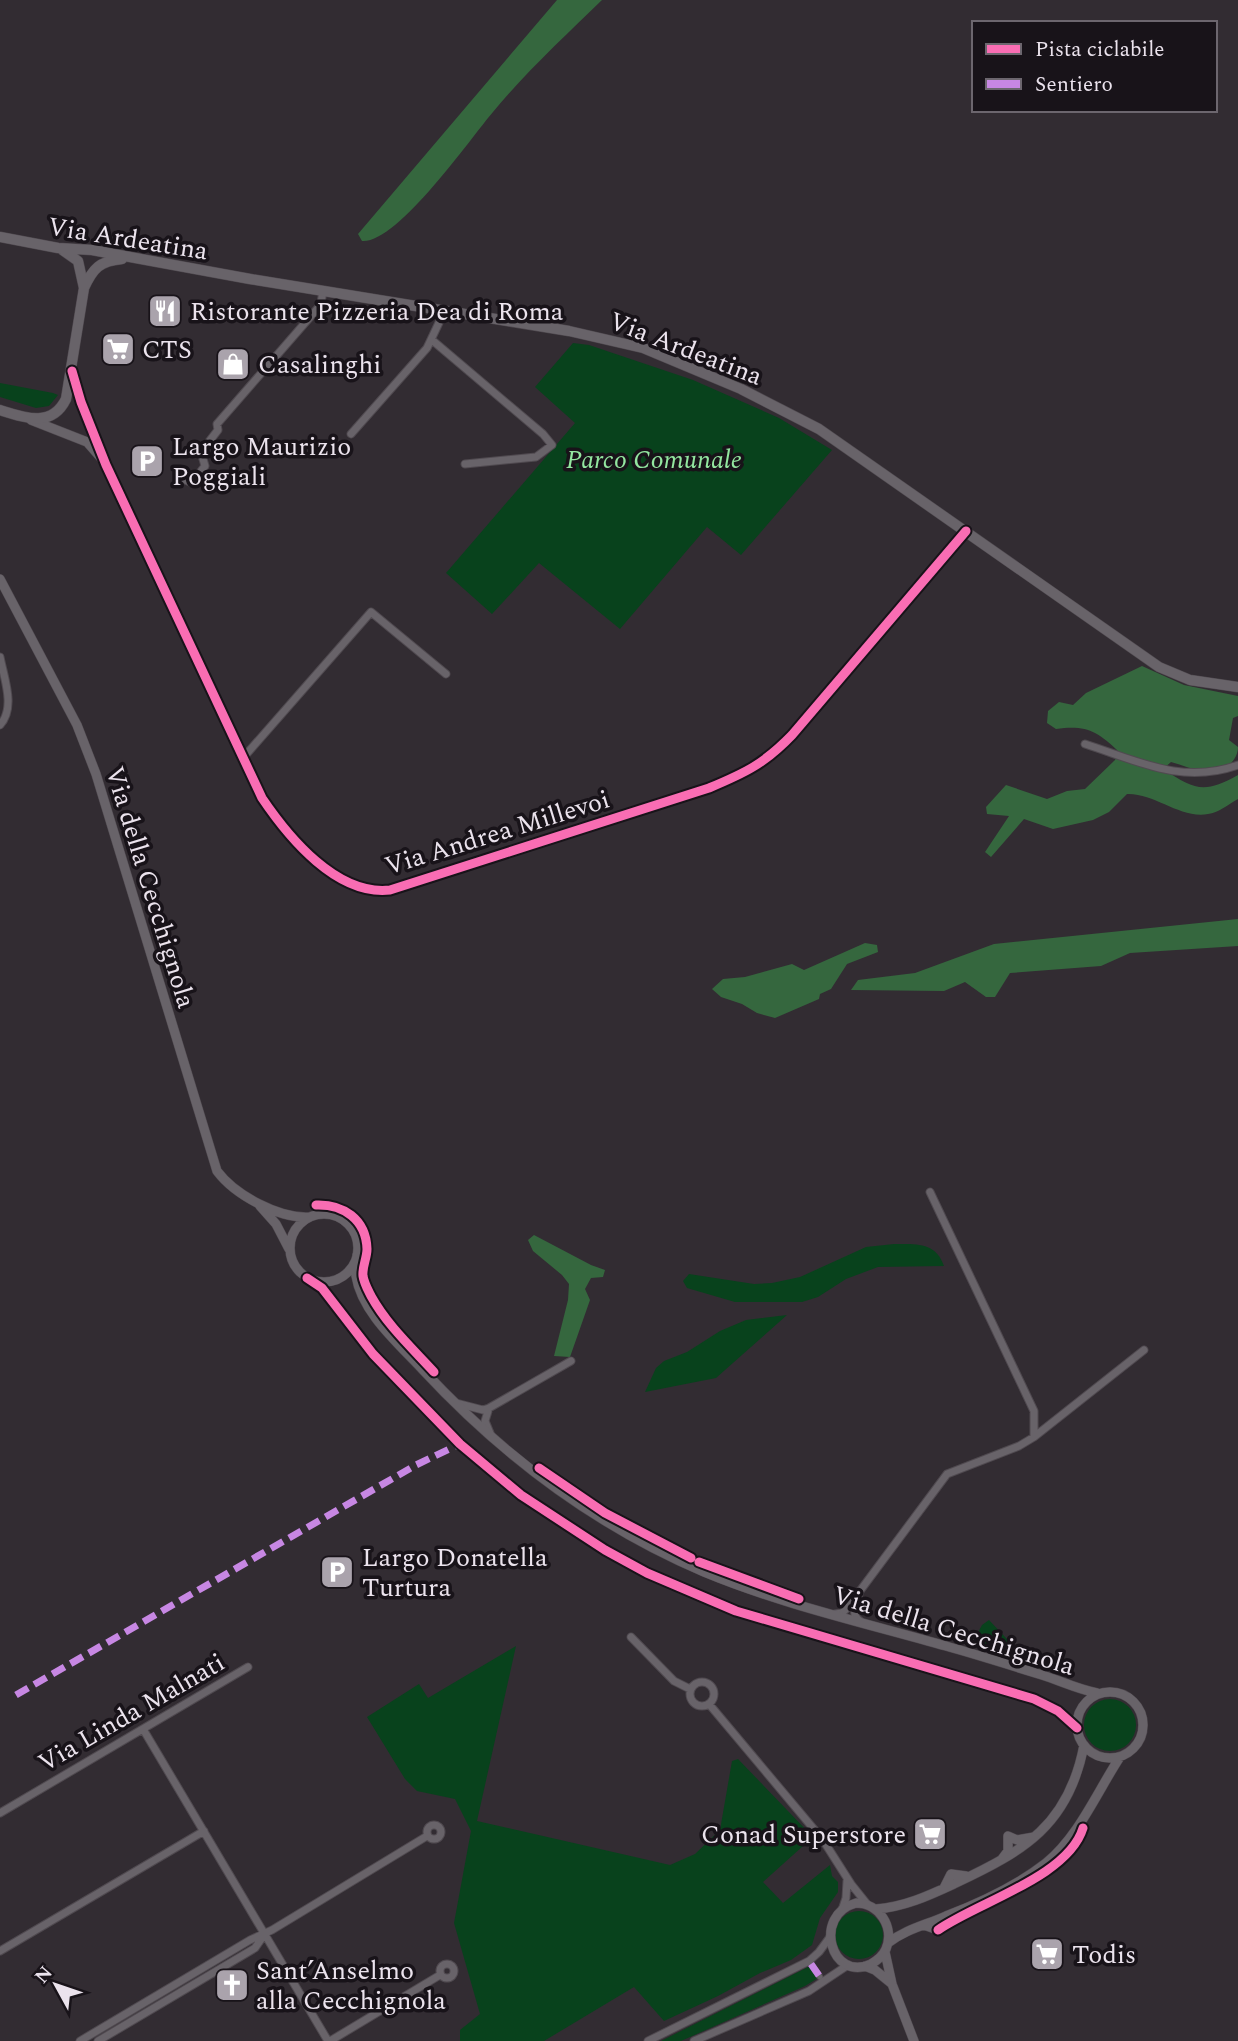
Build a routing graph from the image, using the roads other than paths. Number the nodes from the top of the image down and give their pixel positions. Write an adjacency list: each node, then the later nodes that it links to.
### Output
1 (0, 237): 2 (main road, Via Ardeatina)
2 (58, 248): 3 (main road, Via Ardeatina); 4 (main road)
3 (129, 258): 4 (main road); 5 (main road, Via Ardeatina)
4 (84, 288): 8 (main road, Via Andrea Millevoi)
5 (323, 291): 6 (main road, Via Ardeatina); 14 (street)
6 (444, 310): 7 (street); 15 (main road, Via Ardeatina)
7 (432, 340): 11 (street); 12 (street)
8 (72, 372): 10 (main road); 13 (street, Via Andrea Millevoi)
9 (0, 411): 10 (main road)
10 (32, 420): 13 (street)
11 (351, 434)
12 (465, 464)
13 (106, 465): 23 (street, Via Andrea Millevoi)
14 (183, 479)
15 (966, 531): 20 (main road, Via Ardeatina); 23 (street, Via Andrea Millevoi)
16 (0, 579): 17 (street, Via della Cecchignola)
17 (4, 595): 26 (street, Via della Cecchignola)
18 (0, 657): 21 (street)
19 (446, 674): 23 (street)
20 (1238, 687)
21 (0, 725)
22 (1085, 744): 24 (street)
23 (243, 758)
24 (1238, 765)
25 (930, 1192): 35 (street)
26 (256, 1202): 27 (street, Via della Cecchignola); 28 (street, Via della Cecchignola)
27 (310, 1217): 28 (street); 29 (street)
28 (289, 1249): 30 (street)
29 (357, 1255): 30 (street); 33 (street, Via della Cecchignola)
30 (307, 1278): 46 (street, Via della Cecchignola)
31 (1143, 1350): 35 (street)
32 (571, 1361): 34 (street)
33 (453, 1403): 34 (street); 36 (street, Via della Cecchignola)
34 (489, 1408): 36 (street)
35 (1034, 1437): 37 (street)
36 (492, 1439): 38 (street, Via della Cecchignola)
37 (860, 1590): 38 (street); 39 (street)
38 (830, 1613): 39 (street, Via della Cecchignola)
39 (863, 1623): 43 (street, Via della Cecchignola)
40 (631, 1637): 42 (street)
41 (248, 1667): 45 (street, Via Linda Malnati)
42 (690, 1689): 44 (street); 44 (street)
43 (1097, 1693): 46 (street); 48 (street)
44 (709, 1704): 54 (street)
45 (143, 1728): 49 (street, Via Linda Malnati); 50 (street)
46 (1077, 1728): 47 (street)
47 (1084, 1745): 48 (street); 51 (street)
48 (1121, 1757): 59 (street)
49 (0, 1814)
50 (204, 1831): 57 (street); 60 (street)
51 (1042, 1831): 53 (street); 53 (street)
52 (427, 1836): 57 (street)
53 (999, 1862): 55 (street)
54 (846, 1877): 55 (street); 56 (street)
55 (871, 1907): 56 (street); 59 (street)
56 (842, 1910): 58 (street)
57 (264, 1934): 67 (street); 68 (street); 69 (street)
58 (830, 1937): 62 (street); 70 (street)
59 (886, 1948): 63 (street); 66 (street)
60 (0, 1951)
61 (811, 1965): 65 (street)
62 (848, 1965): 63 (street); 71 (street)
63 (865, 1966): 66 (street)
64 (440, 1975): 69 (street)
65 (820, 1978)
66 (892, 1984): 72 (street)
67 (80, 2041)
68 (98, 2041)
69 (329, 2041)
70 (648, 2041)
71 (694, 2041)
72 (914, 2041)

